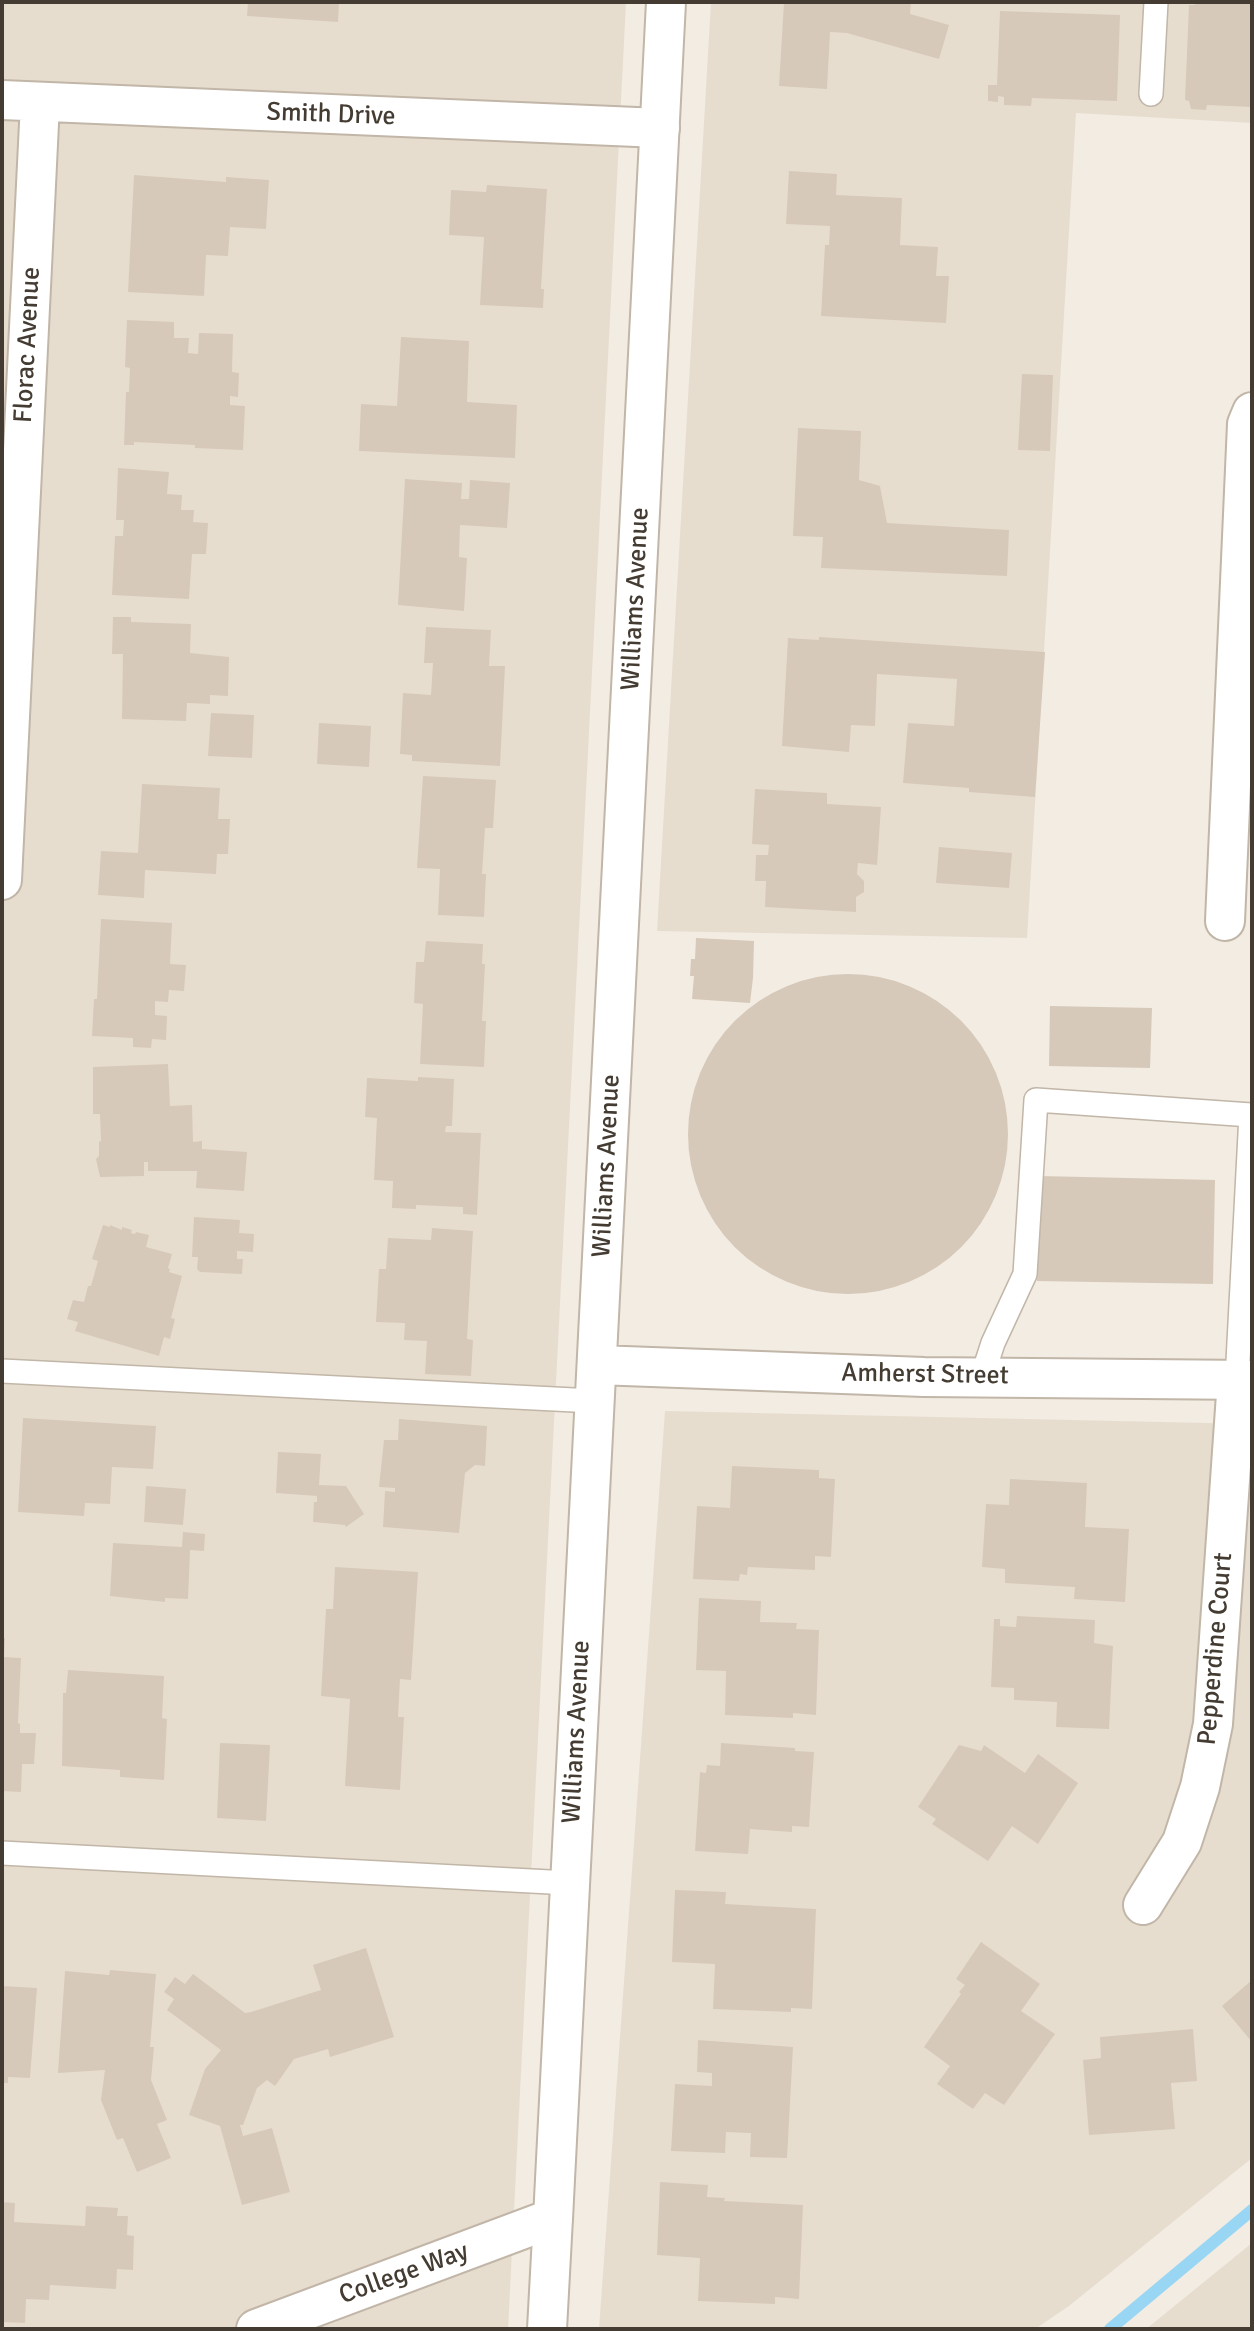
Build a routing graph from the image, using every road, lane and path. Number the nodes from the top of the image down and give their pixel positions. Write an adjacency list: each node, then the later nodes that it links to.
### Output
1 (666, 2): 6 (street, Williams Avenue)
2 (1156, 2): 3 (lane)
3 (1151, 94)
4 (2, 100): 5 (street, Smith Drive)
5 (40, 103): 6 (street, Smith Drive); 9 (street, Florac Avenue)
6 (660, 128): 14 (street, Williams Avenue)
7 (1252, 412): 8 (street)
8 (1243, 716): 10 (street)
9 (2, 880)
10 (1225, 921)
11 (2, 1371): 14 (lane)
12 (982, 1377): 13 (street, Amherst Street); 13 (lane); 14 (street, Amherst Street)
13 (1245, 1380): 17 (street, Pepperdine Court)
14 (596, 1383): 16 (street, Williams Avenue)
15 (2, 1853): 16 (lane)
16 (569, 1883): 18 (street, Williams Avenue)
17 (1143, 1905)
18 (553, 2218): 19 (street, College Way); 20 (street, Williams Avenue)
19 (256, 2329)
20 (547, 2329)

